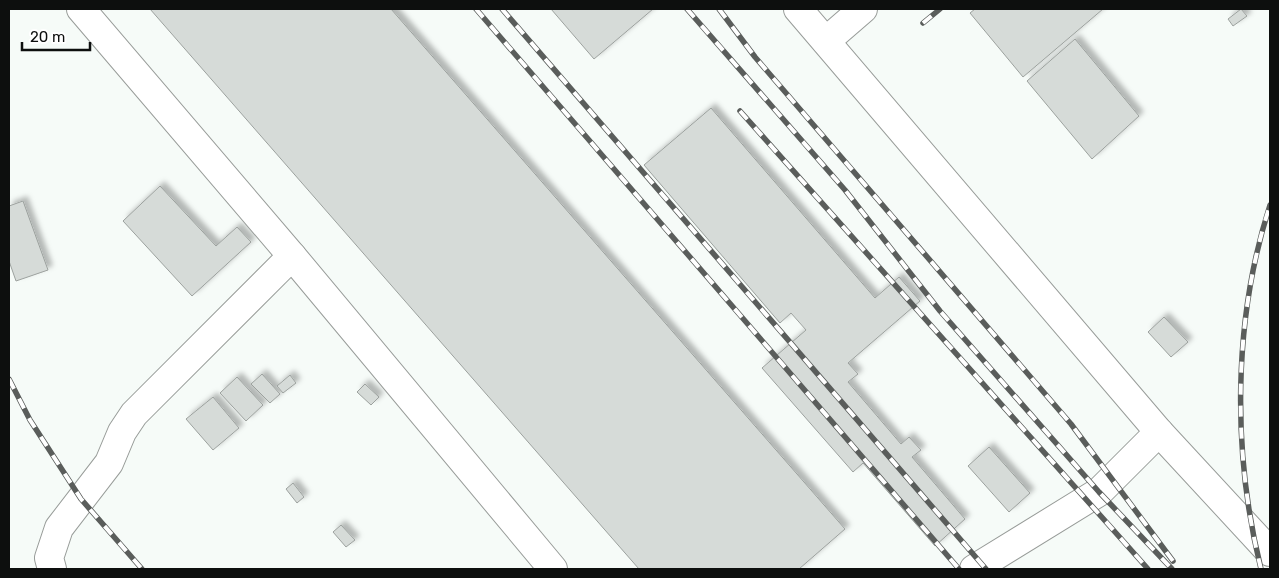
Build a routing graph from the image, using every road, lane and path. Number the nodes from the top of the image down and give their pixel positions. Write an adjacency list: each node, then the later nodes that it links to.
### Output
1 (81, 9): 5 (lane)
2 (798, 9): 4 (lane)
3 (863, 9): 4 (lane)
4 (826, 41): 6 (lane)
5 (292, 256): 8 (lane); 9 (lane)
6 (1158, 432): 7 (lane); 10 (lane)
7 (1270, 552)
8 (52, 569)
9 (553, 569)
10 (974, 569)

